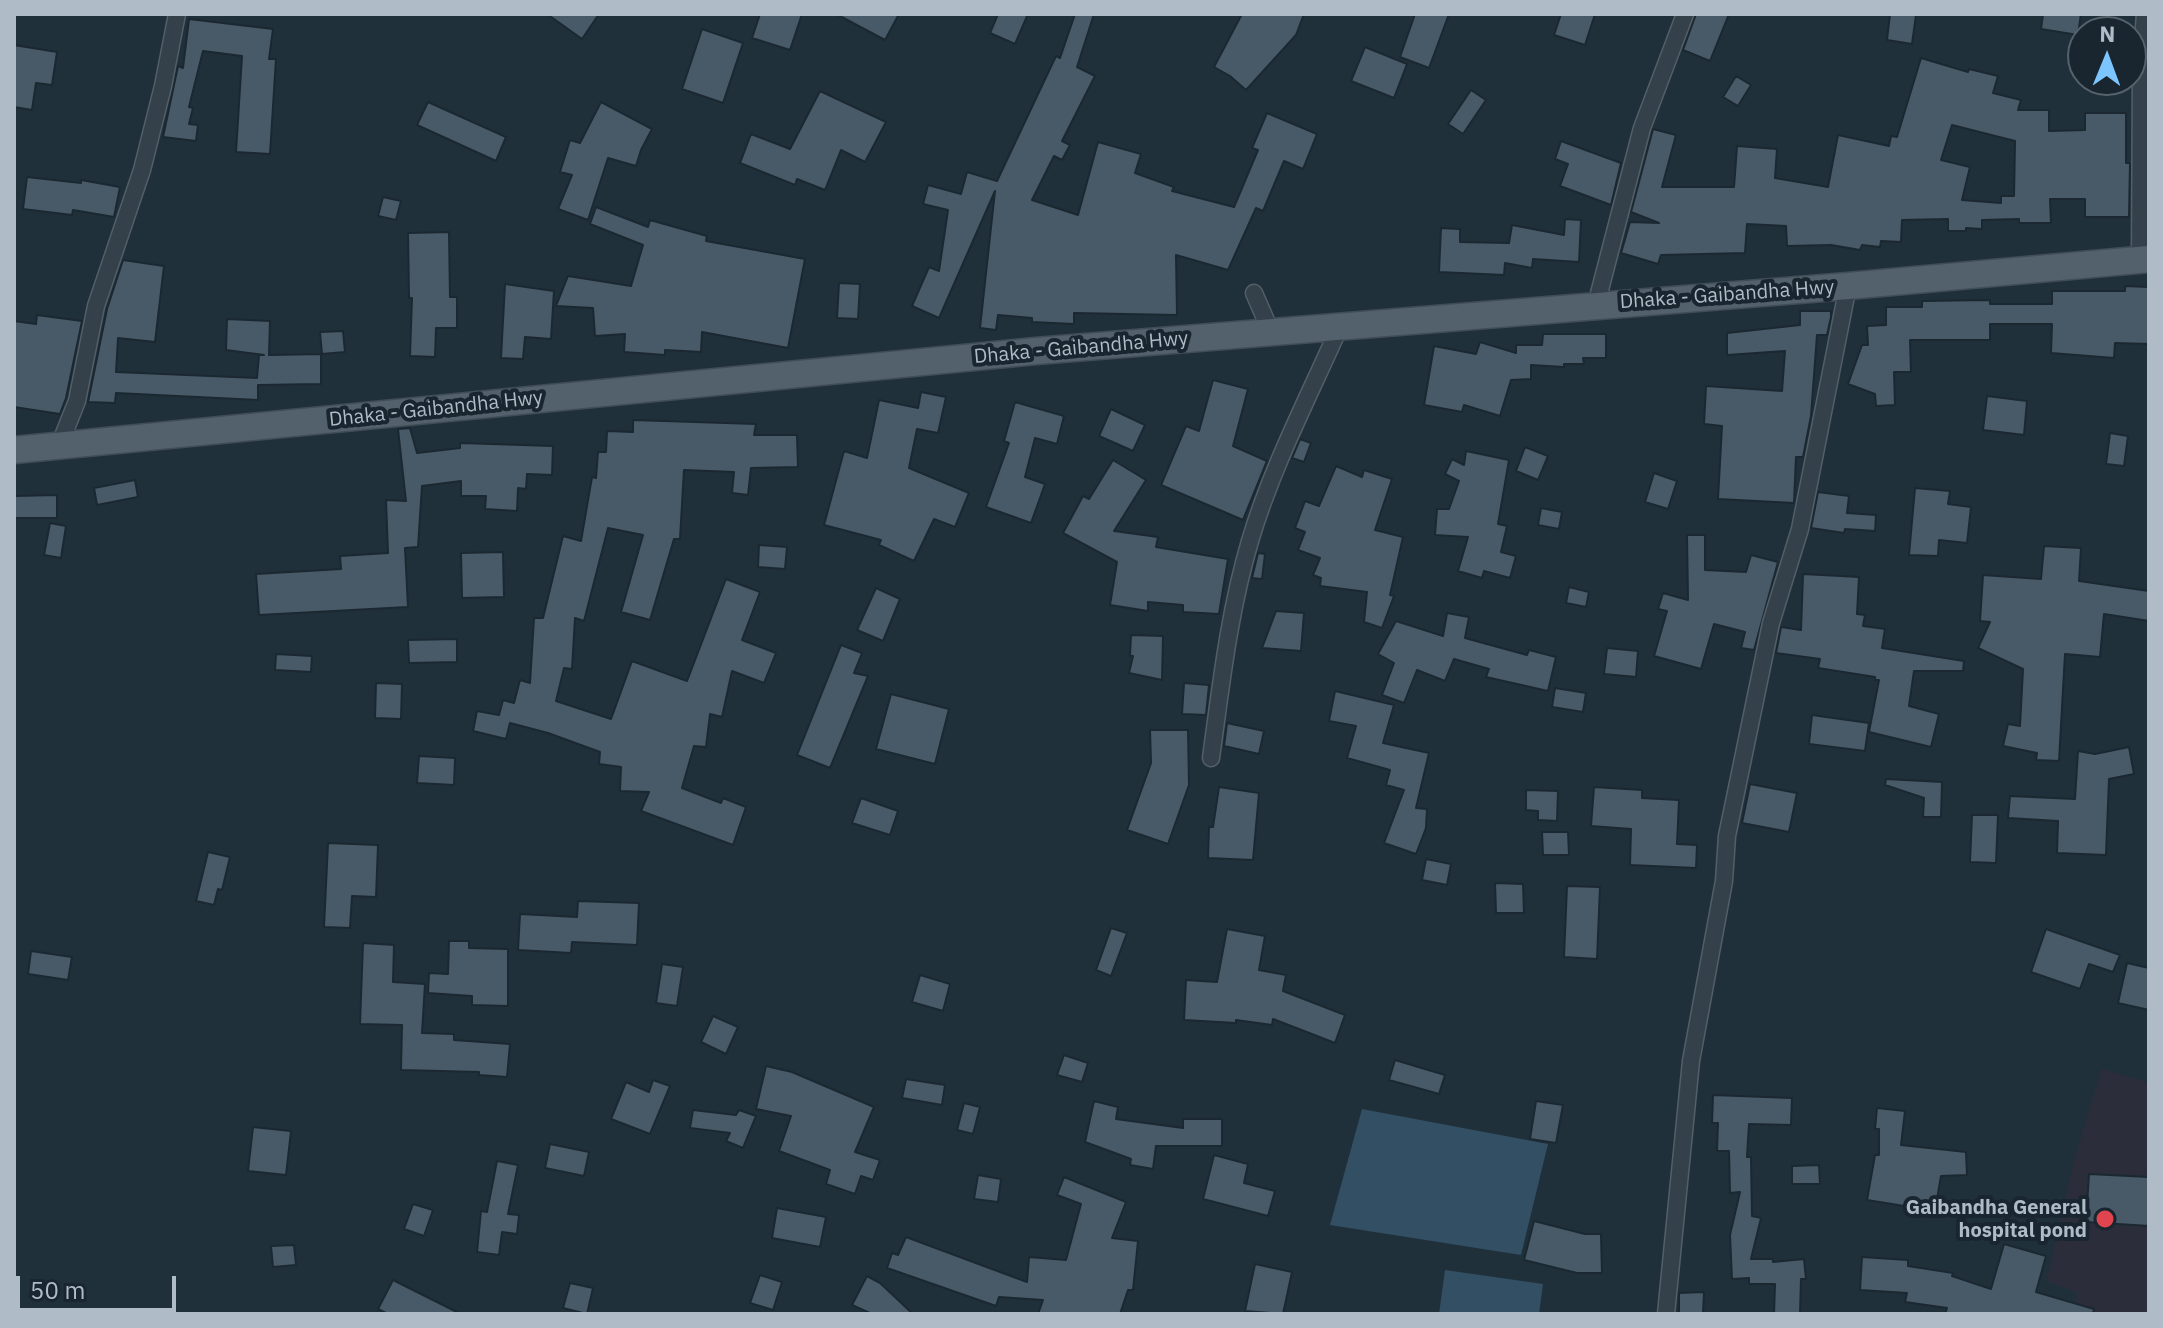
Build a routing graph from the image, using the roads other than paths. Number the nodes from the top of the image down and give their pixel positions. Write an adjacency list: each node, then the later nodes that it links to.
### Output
1 (177, 14): 10 (street)
2 (1685, 14): 7 (street)
3 (2145, 14): 4 (street)
4 (2144, 259): 5 (main road, Dhaka - Gaibandha Hwy)
5 (1848, 286): 7 (main road, Dhaka - Gaibandha Hwy); 13 (street)
6 (1254, 293): 9 (street)
7 (1596, 305): 8 (main road, Dhaka - Gaibandha Hwy)
8 (1340, 326): 9 (main road, Dhaka - Gaibandha Hwy); 12 (street)
9 (1271, 332): 10 (main road, Dhaka - Gaibandha Hwy)
10 (59, 446): 11 (main road, Dhaka - Gaibandha Hwy)
11 (14, 450)
12 (1211, 758)
13 (1666, 1314)

